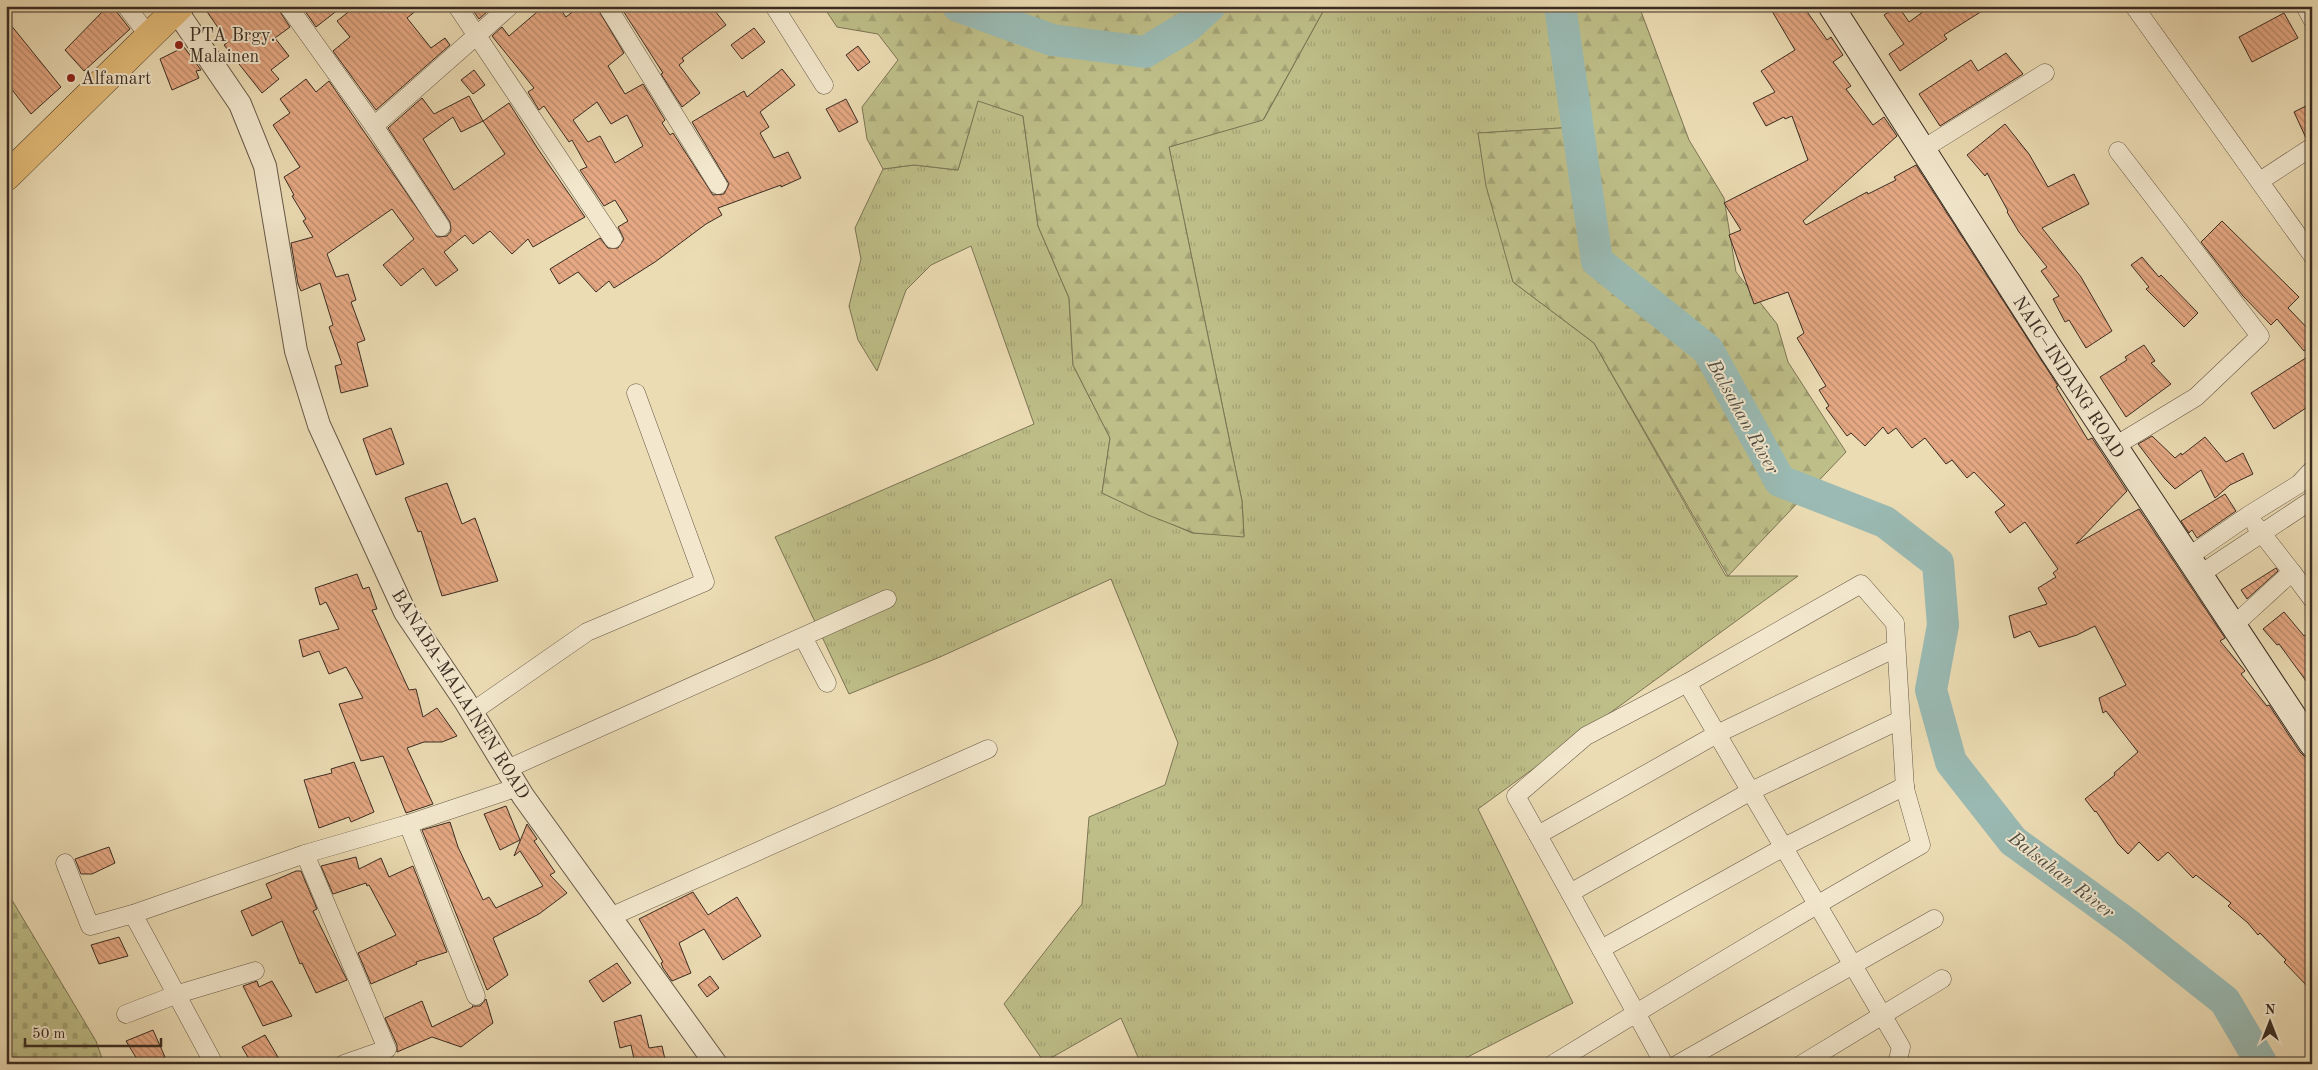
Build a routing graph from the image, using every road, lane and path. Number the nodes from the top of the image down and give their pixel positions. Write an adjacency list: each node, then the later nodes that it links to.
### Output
1 (126, 6): 12 (street)
2 (288, 6): 16 (street)
3 (456, 6): 13 (street)
4 (510, 6): 13 (street)
5 (607, 6): 22 (street)
6 (774, 6): 15 (street)
7 (1831, 6): 18 (main road, NAIC–INDANG ROAD)
8 (2134, 6): 21 (street)
9 (2305, 6): 11 (street)
10 (178, 8): 12 (main road); 42 (street, BANABA-MALAINEN ROAD)
11 (2312, 18)
12 (149, 36): 20 (main road)
13 (477, 36): 16 (street); 24 (street)
14 (2045, 73): 18 (street)
15 (824, 85)
16 (374, 126): 23 (street)
17 (2312, 147): 21 (street)
18 (1923, 150): 27 (main road, NAIC–INDANG ROAD)
19 (2118, 151): 27 (street)
20 (6, 177)
21 (2260, 181): 25 (street)
22 (718, 186)
23 (441, 227)
24 (613, 239)
25 (2312, 255)
26 (636, 393): 42 (street)
27 (2115, 446): 33 (main road, NAIC–INDANG ROAD)
28 (2312, 470): 29 (street)
29 (2300, 484): 30 (street); 31 (street)
30 (2310, 501): 32 (street)
31 (2249, 515): 32 (street); 33 (street)
32 (2261, 535): 33 (street); 34 (street)
33 (2194, 566): 37 (main road, NAIC–INDANG ROAD)
34 (2292, 572): 36 (street); 37 (street)
35 (887, 599): 38 (street)
36 (2312, 599)
37 (2232, 626): 45 (main road, NAIC–INDANG ROAD)
38 (803, 637): 40 (street); 47 (street)
39 (1896, 648): 41 (street); 43 (street); 44 (street)
40 (827, 683)
41 (1687, 683): 44 (street); 51 (street)
42 (472, 712): 47 (street, BANABA-MALAINEN ROAD)
43 (1900, 720): 48 (street); 49 (street)
44 (1717, 734): 49 (street); 51 (street)
45 (2312, 744)
46 (988, 748): 58 (street)
47 (512, 778): 50 (street); 58 (street, BANABA-MALAINEN ROAD)
48 (1905, 786): 52 (street); 56 (street)
49 (1751, 792): 52 (street); 55 (street)
50 (408, 824): 53 (street); 65 (street)
51 (1538, 835): 55 (street)
52 (1784, 848): 56 (street); 60 (street)
53 (305, 854): 57 (street); 70 (street)
54 (65, 863): 57 (street)
55 (1570, 893): 60 (street)
56 (1817, 904): 61 (street); 66 (street)
57 (133, 914): 64 (street)
58 (610, 917): 71 (street, BANABA-MALAINEN ROAD)
59 (1934, 919): 61 (street)
60 (1601, 949): 66 (street)
61 (1852, 964): 68 (street); 74 (street)
62 (255, 971): 64 (street)
63 (1942, 979): 68 (street)
64 (178, 994): 67 (street); 69 (street)
65 (476, 996)
66 (1636, 1013): 72 (street); 73 (street)
67 (126, 1014)
68 (1882, 1016): 75 (street); 76 (street)
69 (214, 1064)
70 (344, 1064)
71 (716, 1064)
72 (1553, 1064)
73 (1664, 1064)
74 (1678, 1064)
75 (1802, 1064)
76 (1896, 1064)

